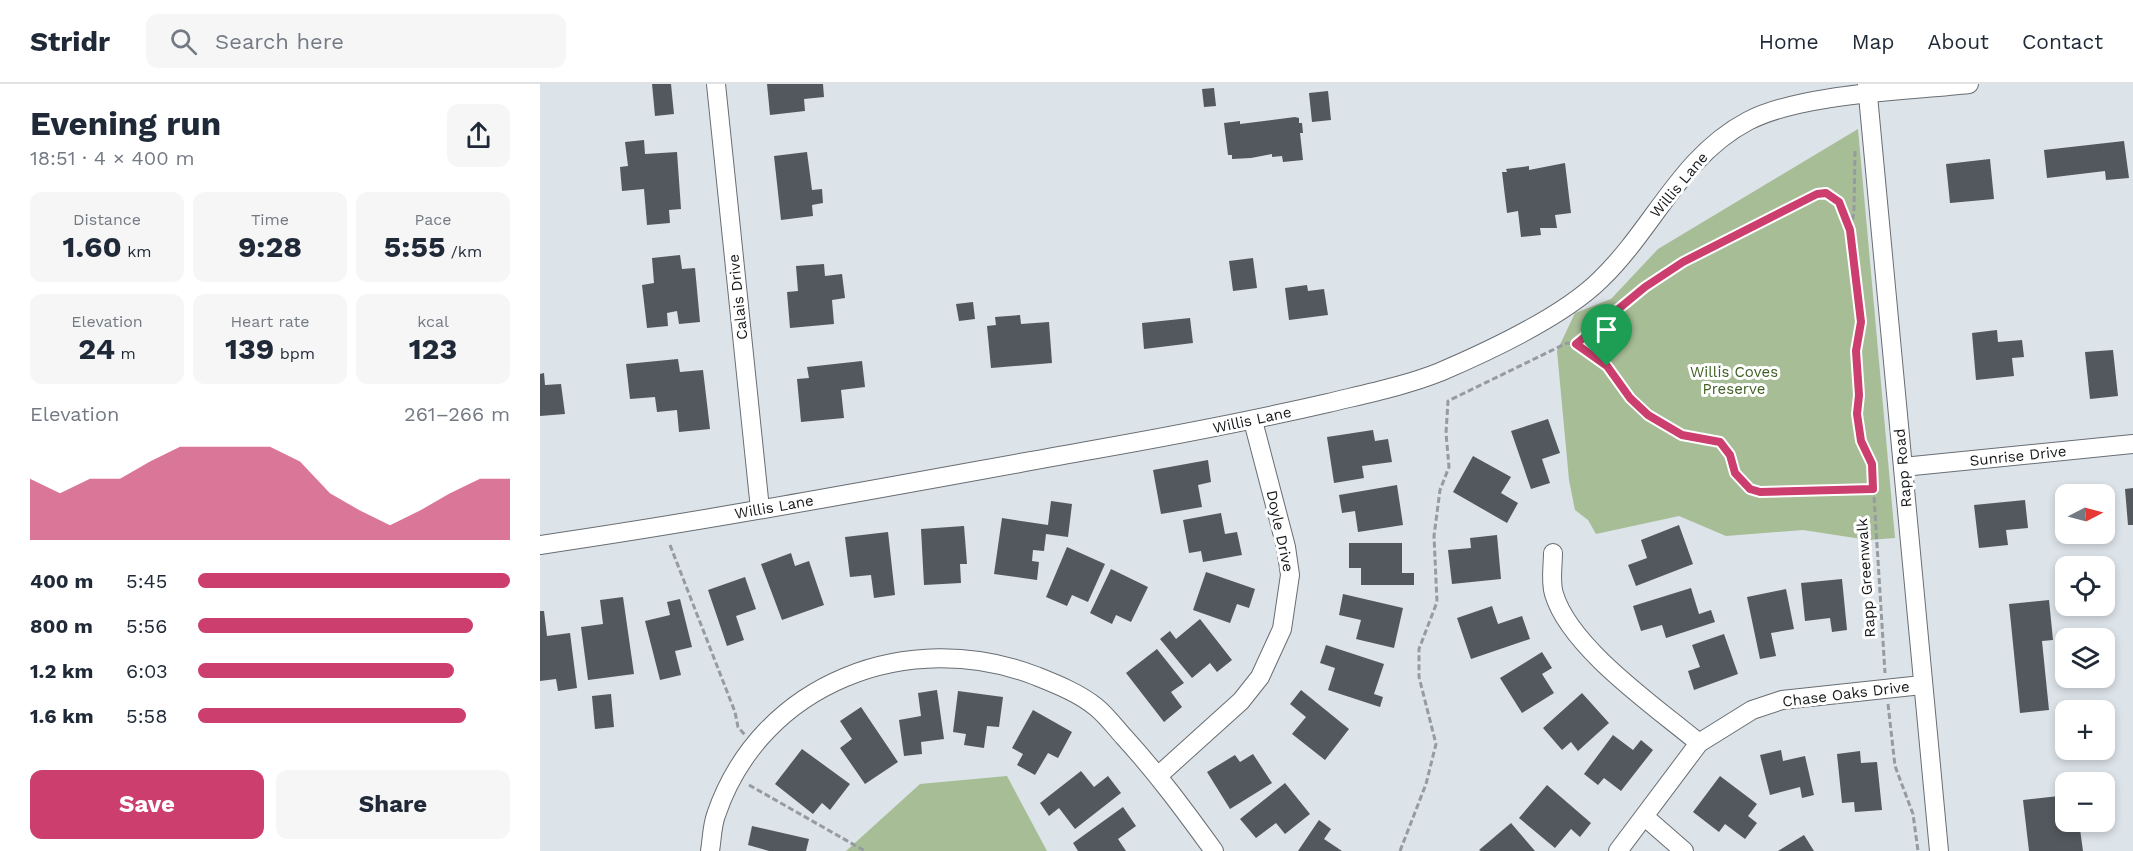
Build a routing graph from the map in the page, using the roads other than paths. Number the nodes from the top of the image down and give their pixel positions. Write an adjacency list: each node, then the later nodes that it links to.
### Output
1 (716, 84): 7 (street, Calais Drive)
2 (1970, 84): 3 (street, Willis Lane)
3 (1868, 90): 4 (street, Willis Lane); 6 (street, Rapp Road)
4 (1253, 421): 7 (street, Willis Lane); 12 (street, Doyle Drive)
5 (2133, 444): 6 (street, Sunrise Drive)
6 (1903, 467): 10 (street, Rapp Road)
7 (760, 509): 8 (street, Willis Lane)
8 (540, 545)
9 (1553, 553): 11 (street)
10 (1922, 685): 11 (street, Chase Oaks Drive); 18 (street, Rapp Road)
11 (1699, 743): 13 (street, Chase Oaks Drive)
12 (1159, 775): 14 (street); 15 (street)
13 (1645, 817): 16 (street, Chase Oaks Drive); 17 (street)
14 (710, 851)
15 (1214, 851)
16 (1618, 851)
17 (1683, 851)
18 (1939, 851)

